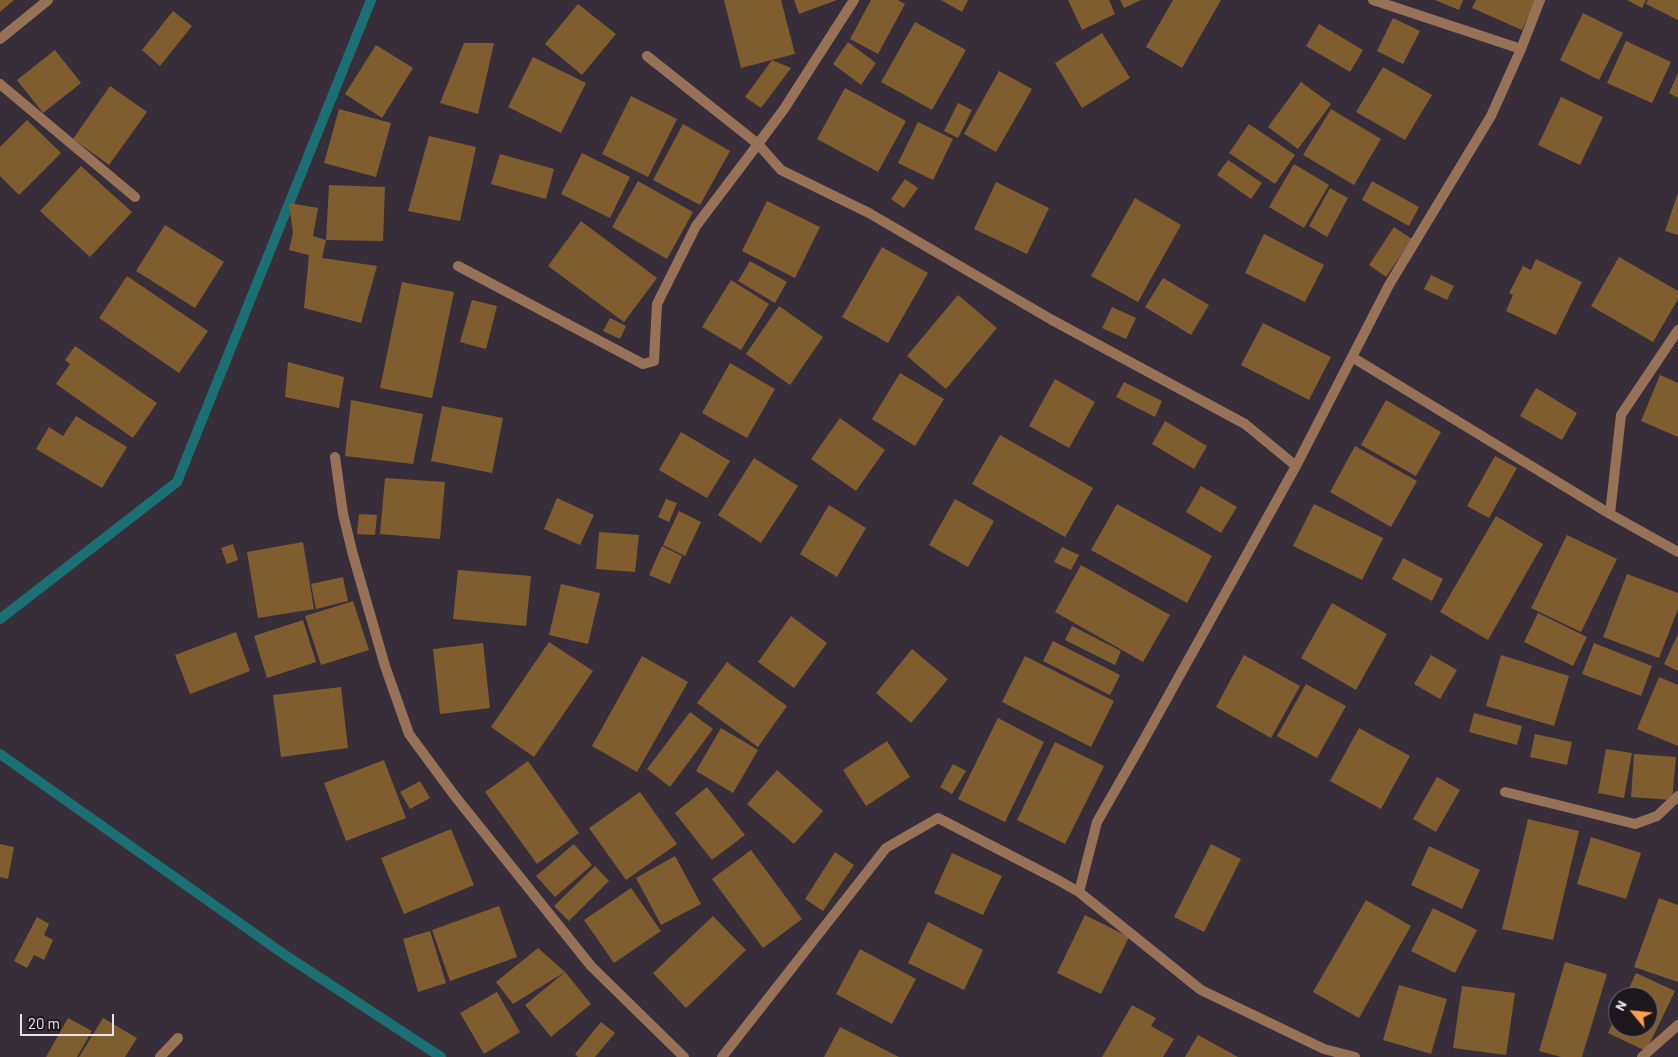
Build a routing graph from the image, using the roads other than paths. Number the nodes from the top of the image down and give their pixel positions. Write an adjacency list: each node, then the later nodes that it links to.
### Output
1 (48, 0): 5 (street)
2 (854, 0): 9 (street)
3 (1372, 0): 6 (street)
4 (1540, 0): 6 (street)
5 (0, 39)
6 (1521, 49): 13 (street)
7 (648, 56): 9 (street)
8 (0, 84): 10 (street)
9 (758, 144): 11 (street); 15 (street)
10 (135, 197)
11 (458, 266)
12 (1678, 330): 16 (street)
13 (1352, 357): 15 (street); 16 (street)
14 (335, 457): 24 (street)
15 (1296, 466): 20 (street)
16 (1610, 514): 17 (street)
17 (1678, 552)
18 (1505, 792): 19 (street)
19 (1678, 796)
20 (1079, 892): 25 (street); 26 (street)
21 (1678, 1025): 27 (street)
22 (178, 1038): 23 (street)
23 (160, 1057)
24 (684, 1057)
25 (722, 1057)
26 (1355, 1057)
27 (1642, 1057)

